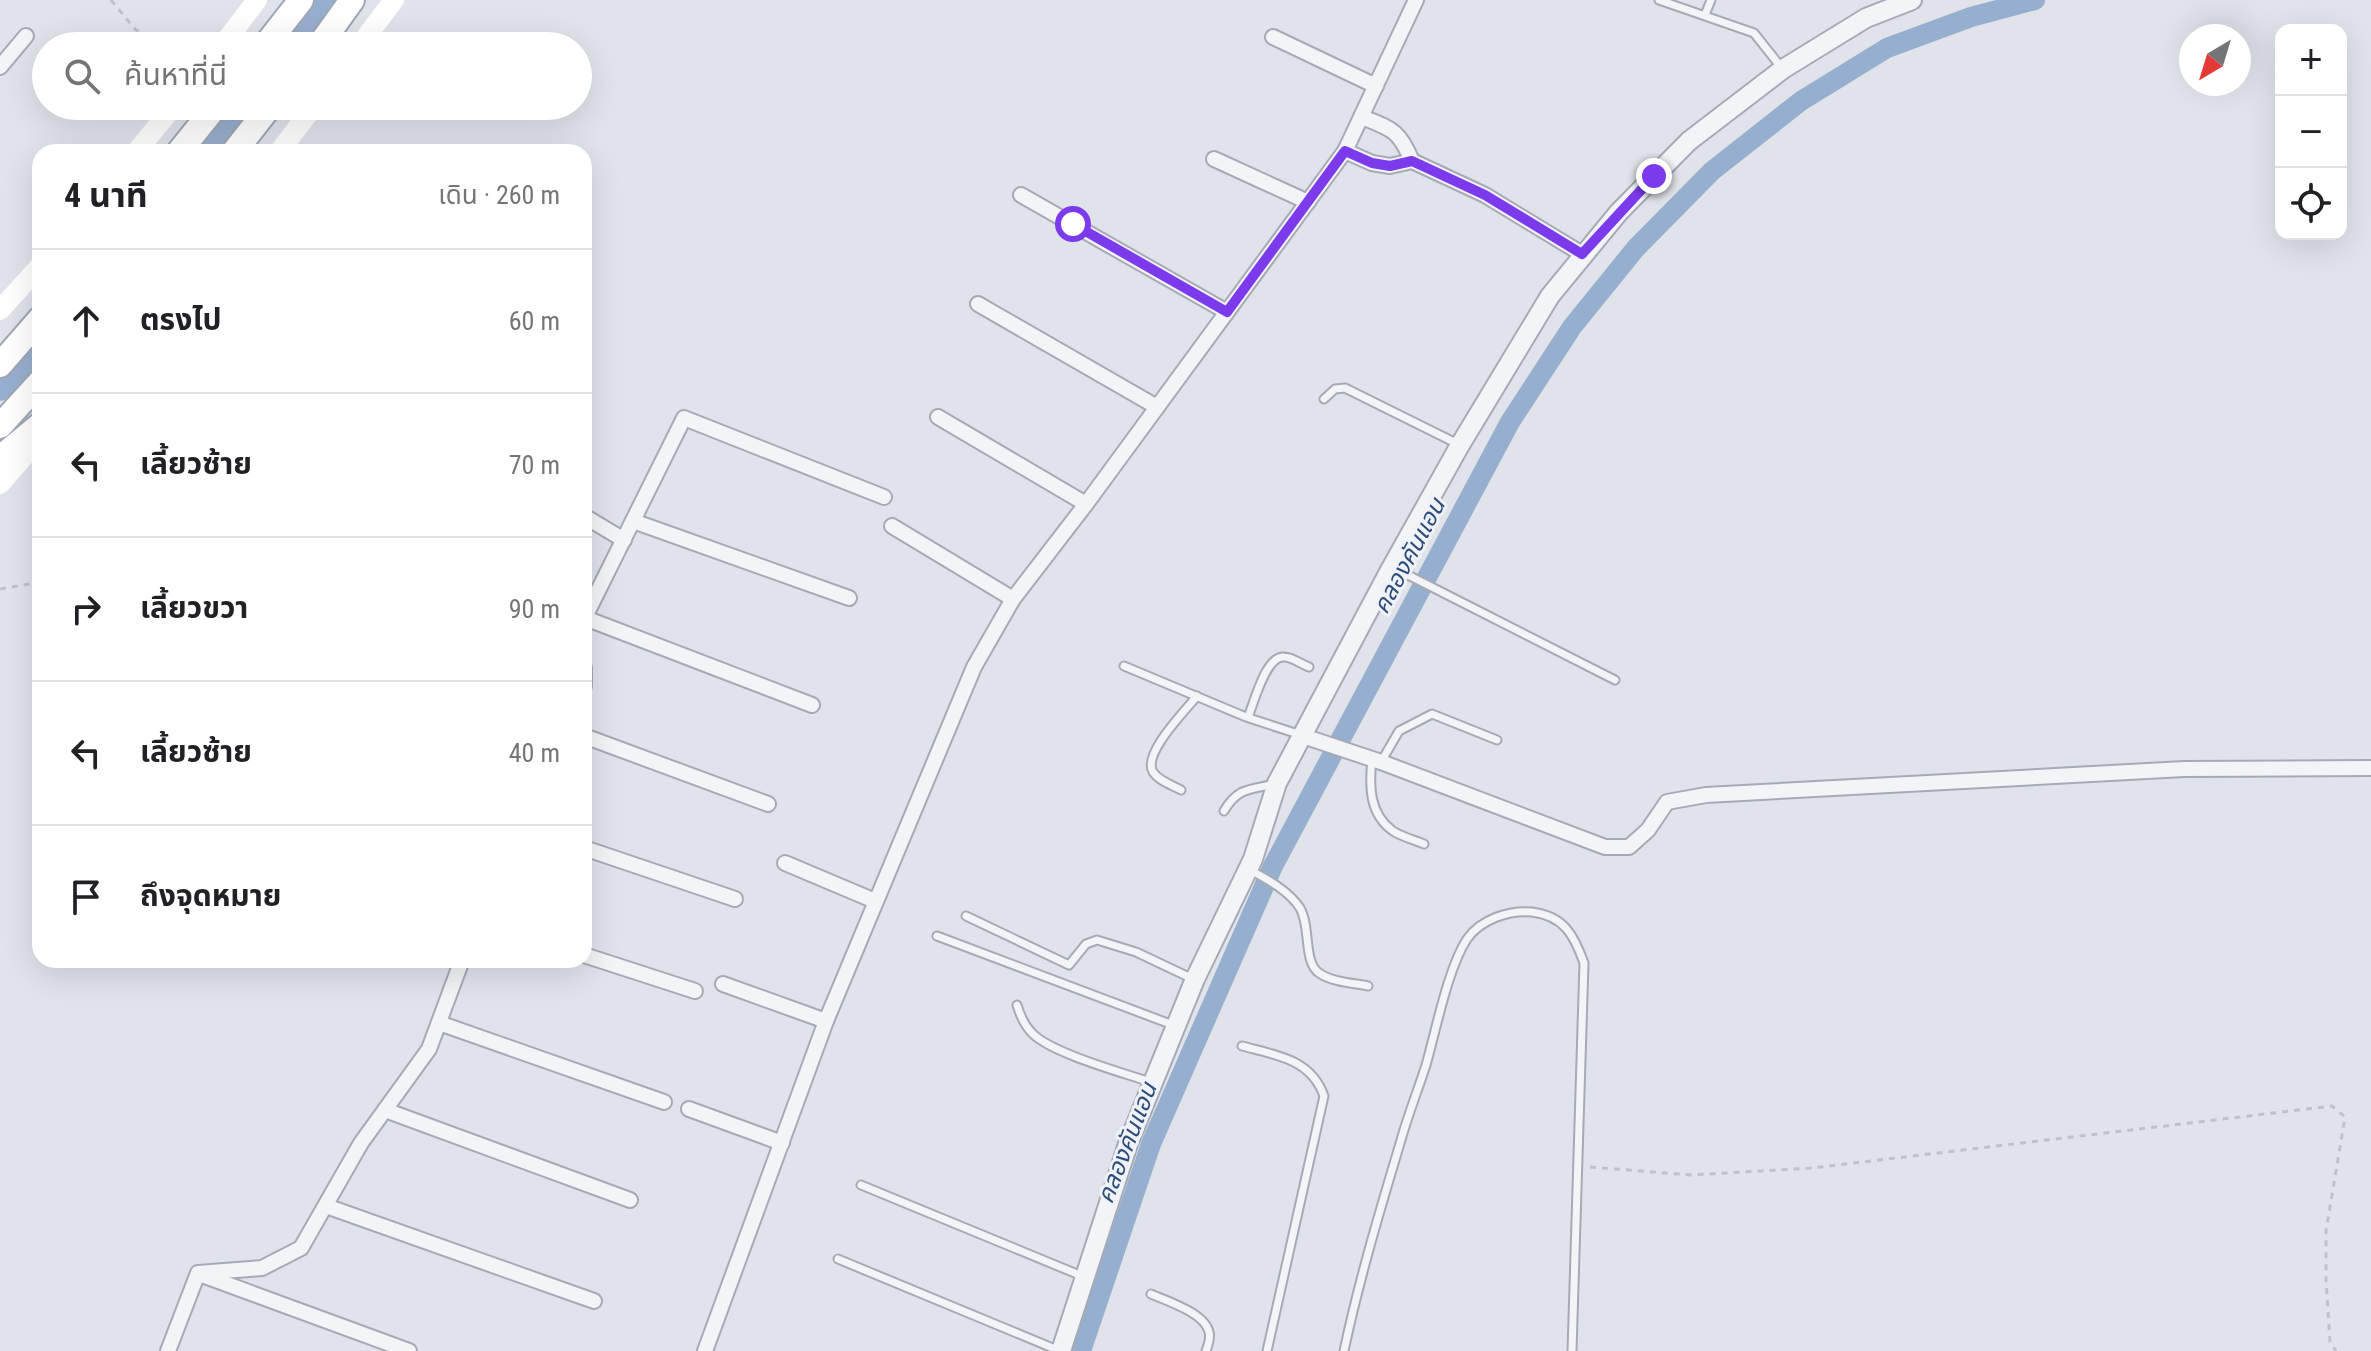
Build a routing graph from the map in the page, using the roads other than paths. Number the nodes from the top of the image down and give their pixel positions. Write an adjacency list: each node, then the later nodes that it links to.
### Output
1 (257, 0): 10 (main road)
2 (301, 0): 11 (main road)
3 (352, 0): 12 (main road)
4 (394, 0): 13 (main road)
5 (1416, 0): 18 (street)
6 (1659, 0): 9 (lane)
7 (1711, 0): 9 (lane)
8 (1912, 0): 17 (street)
9 (1705, 15): 17 (lane)
10 (233, 32)
11 (276, 32)
12 (329, 32)
13 (370, 32)
14 (26, 36): 16 (street)
15 (1273, 37): 18 (street)
16 (0, 67)
17 (1783, 69): 33 (street)
18 (1376, 86): 19 (street)
19 (1362, 117): 28 (street); 30 (street)
20 (162, 120): 24 (main road)
21 (205, 120): 25 (main road)
22 (259, 120): 26 (main road)
23 (303, 120): 27 (main road)
24 (143, 144)
25 (185, 144)
26 (240, 144)
27 (285, 144)
28 (1345, 151): 30 (street); 32 (street)
29 (1214, 159): 32 (street)
30 (1412, 161): 33 (street)
31 (1021, 195): 37 (street)
32 (1308, 202): 37 (street)
33 (1582, 254): 46 (street)
34 (32, 275): 36 (main road)
35 (978, 304): 42 (street)
36 (0, 310)
37 (1227, 312): 42 (street)
38 (32, 328): 39 (main road)
39 (0, 365)
40 (32, 391): 44 (main road)
41 (1324, 399): 46 (lane)
42 (1157, 407): 51 (street)
43 (938, 417): 51 (street)
44 (0, 426)
45 (32, 432): 48 (main road)
46 (1460, 445): 56 (street)
47 (32, 447): 49 (main road)
48 (0, 458)
49 (0, 484)
50 (884, 497): 53 (street)
51 (1086, 504): 58 (street)
52 (592, 521): 55 (street)
53 (633, 521): 55 (street); 57 (street)
54 (892, 526): 58 (street)
55 (624, 540): 59 (street)
56 (1389, 572): 63 (lane); 67 (street)
57 (849, 598)
58 (1013, 599): 81 (street)
59 (592, 603)
60 (592, 622): 65 (street)
61 (1124, 666): 64 (lane)
62 (1309, 667): 66 (lane)
63 (1615, 680)
64 (1197, 696): 66 (lane); 73 (lane)
65 (812, 705)
66 (1248, 717): 67 (lane)
67 (1303, 736): 70 (street); 72 (street)
68 (592, 739): 74 (street)
69 (1497, 740): 70 (lane)
70 (1372, 759): 71 (street); 76 (lane)
71 (2371, 768)
72 (1277, 783): 75 (lane); 79 (street)
73 (1181, 790)
74 (768, 804)
75 (1224, 811)
76 (1424, 844)
77 (592, 851): 80 (street)
78 (785, 863): 81 (street)
79 (1255, 872): 86 (street); 88 (lane)
80 (735, 899)
81 (875, 901): 91 (street)
82 (966, 916): 86 (lane)
83 (937, 936): 93 (lane)
84 (592, 958): 89 (street)
85 (459, 968): 92 (street)
86 (1195, 979): 93 (street)
87 (723, 984): 91 (street)
88 (1368, 986)
89 (695, 991)
90 (1017, 1005): 95 (lane)
91 (826, 1021): 99 (street)
92 (439, 1023): 96 (street); 98 (street)
93 (1175, 1026): 95 (street)
94 (1242, 1046): 113 (lane)
95 (1152, 1082): 105 (street)
96 (664, 1102)
97 (689, 1109): 99 (street)
98 (385, 1110): 101 (street); 102 (street)
99 (782, 1143): 110 (street)
100 (861, 1185): 105 (lane)
101 (630, 1200)
102 (326, 1206): 104 (street); 107 (street)
103 (838, 1259): 111 (lane)
104 (198, 1273): 108 (street); 109 (street)
105 (1084, 1277): 111 (street)
106 (1151, 1294): 112 (lane)
107 (594, 1301)
108 (168, 1351)
109 (409, 1351)
110 (705, 1351)
111 (1060, 1351)
112 (1206, 1351)
113 (1267, 1351)
114 (1344, 1351): 115 (lane)
115 (1572, 1351)

